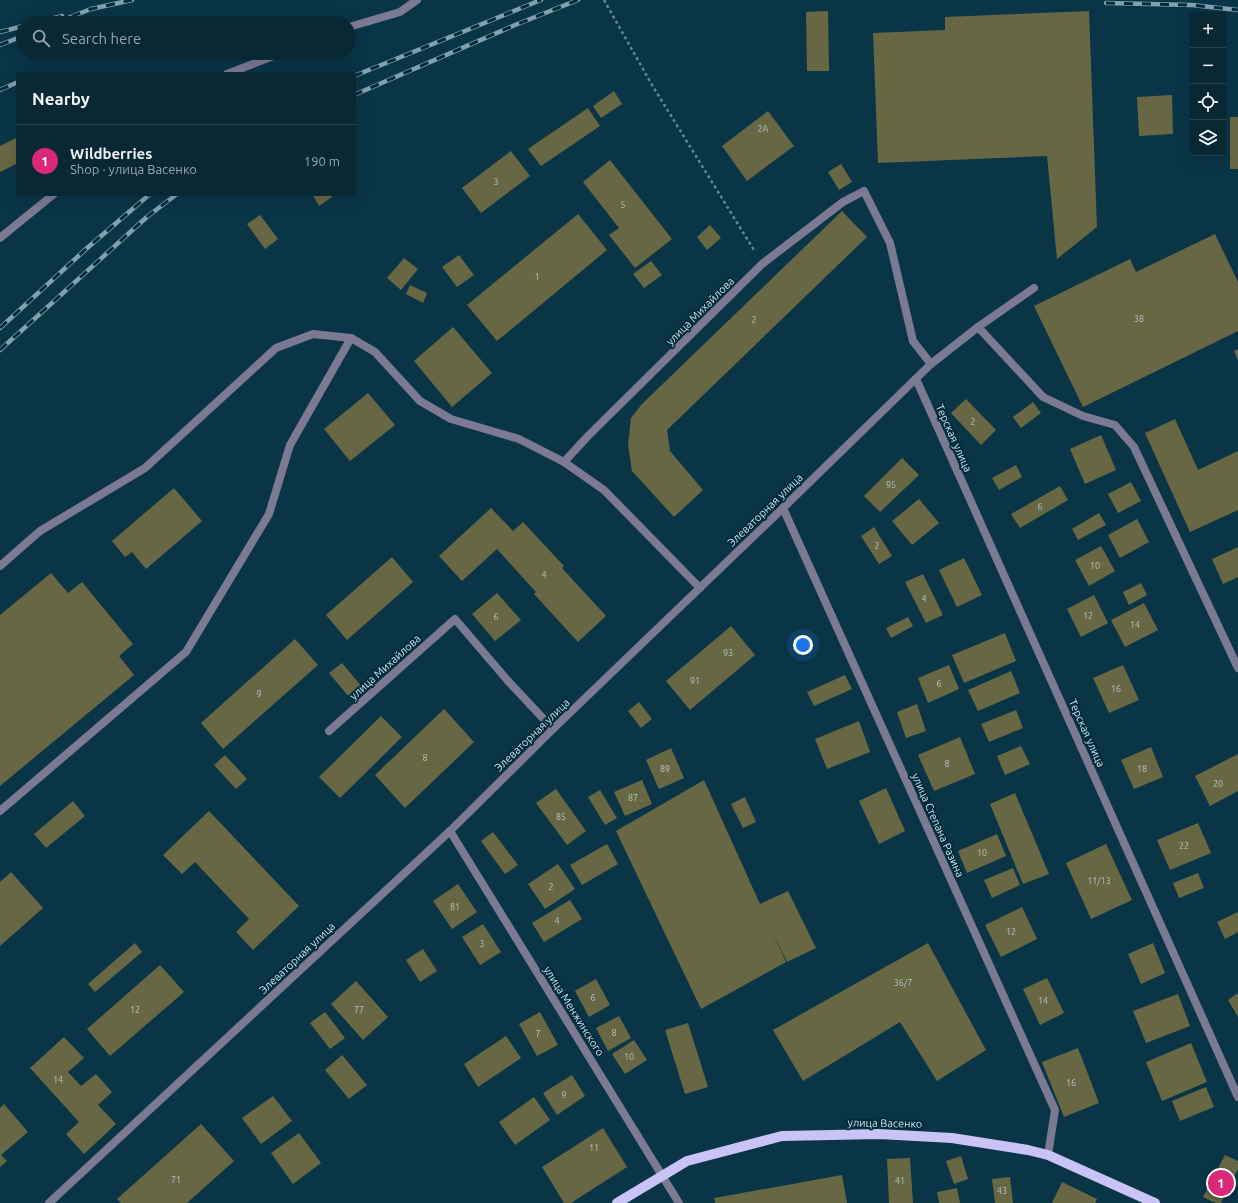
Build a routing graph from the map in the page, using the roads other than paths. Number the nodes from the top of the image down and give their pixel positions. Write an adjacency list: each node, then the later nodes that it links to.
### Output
1 (417, 0): 2 (street)
2 (356, 25)
3 (263, 60): 4 (street)
4 (233, 72)
5 (52, 196): 6 (street)
6 (0, 238)
7 (1034, 288): 8 (street, Элеваторная улица)
8 (978, 327): 10 (street, Элеваторная улица); 16 (street)
9 (351, 338): 12 (street); 14 (street); 19 (street)
10 (931, 364): 11 (street, Элеваторная улица); 12 (street, улица Михайлова)
11 (916, 379): 13 (street, Элеваторная улица); 21 (street, Терская улица)
12 (564, 462): 15 (street)
13 (783, 508): 15 (street, Элеваторная улица); 22 (street, улица Степана Разина)
14 (0, 566)
15 (700, 588): 17 (street, Элеваторная улица)
16 (1238, 668)
17 (553, 729): 18 (street, улица Михайлова); 20 (street, Элеваторная улица)
18 (329, 731)
19 (0, 811)
20 (450, 831): 23 (street, улица Менжинского); 24 (street, Элеваторная улица)
21 (1238, 1097)
22 (1048, 1155): 23 (main road, улица Васенко); 27 (main road, улица Васенко)
23 (663, 1176): 25 (main road, улица Васенко); 26 (street, улица Менжинского)
24 (49, 1203)
25 (617, 1203)
26 (679, 1203)
27 (1155, 1203)

